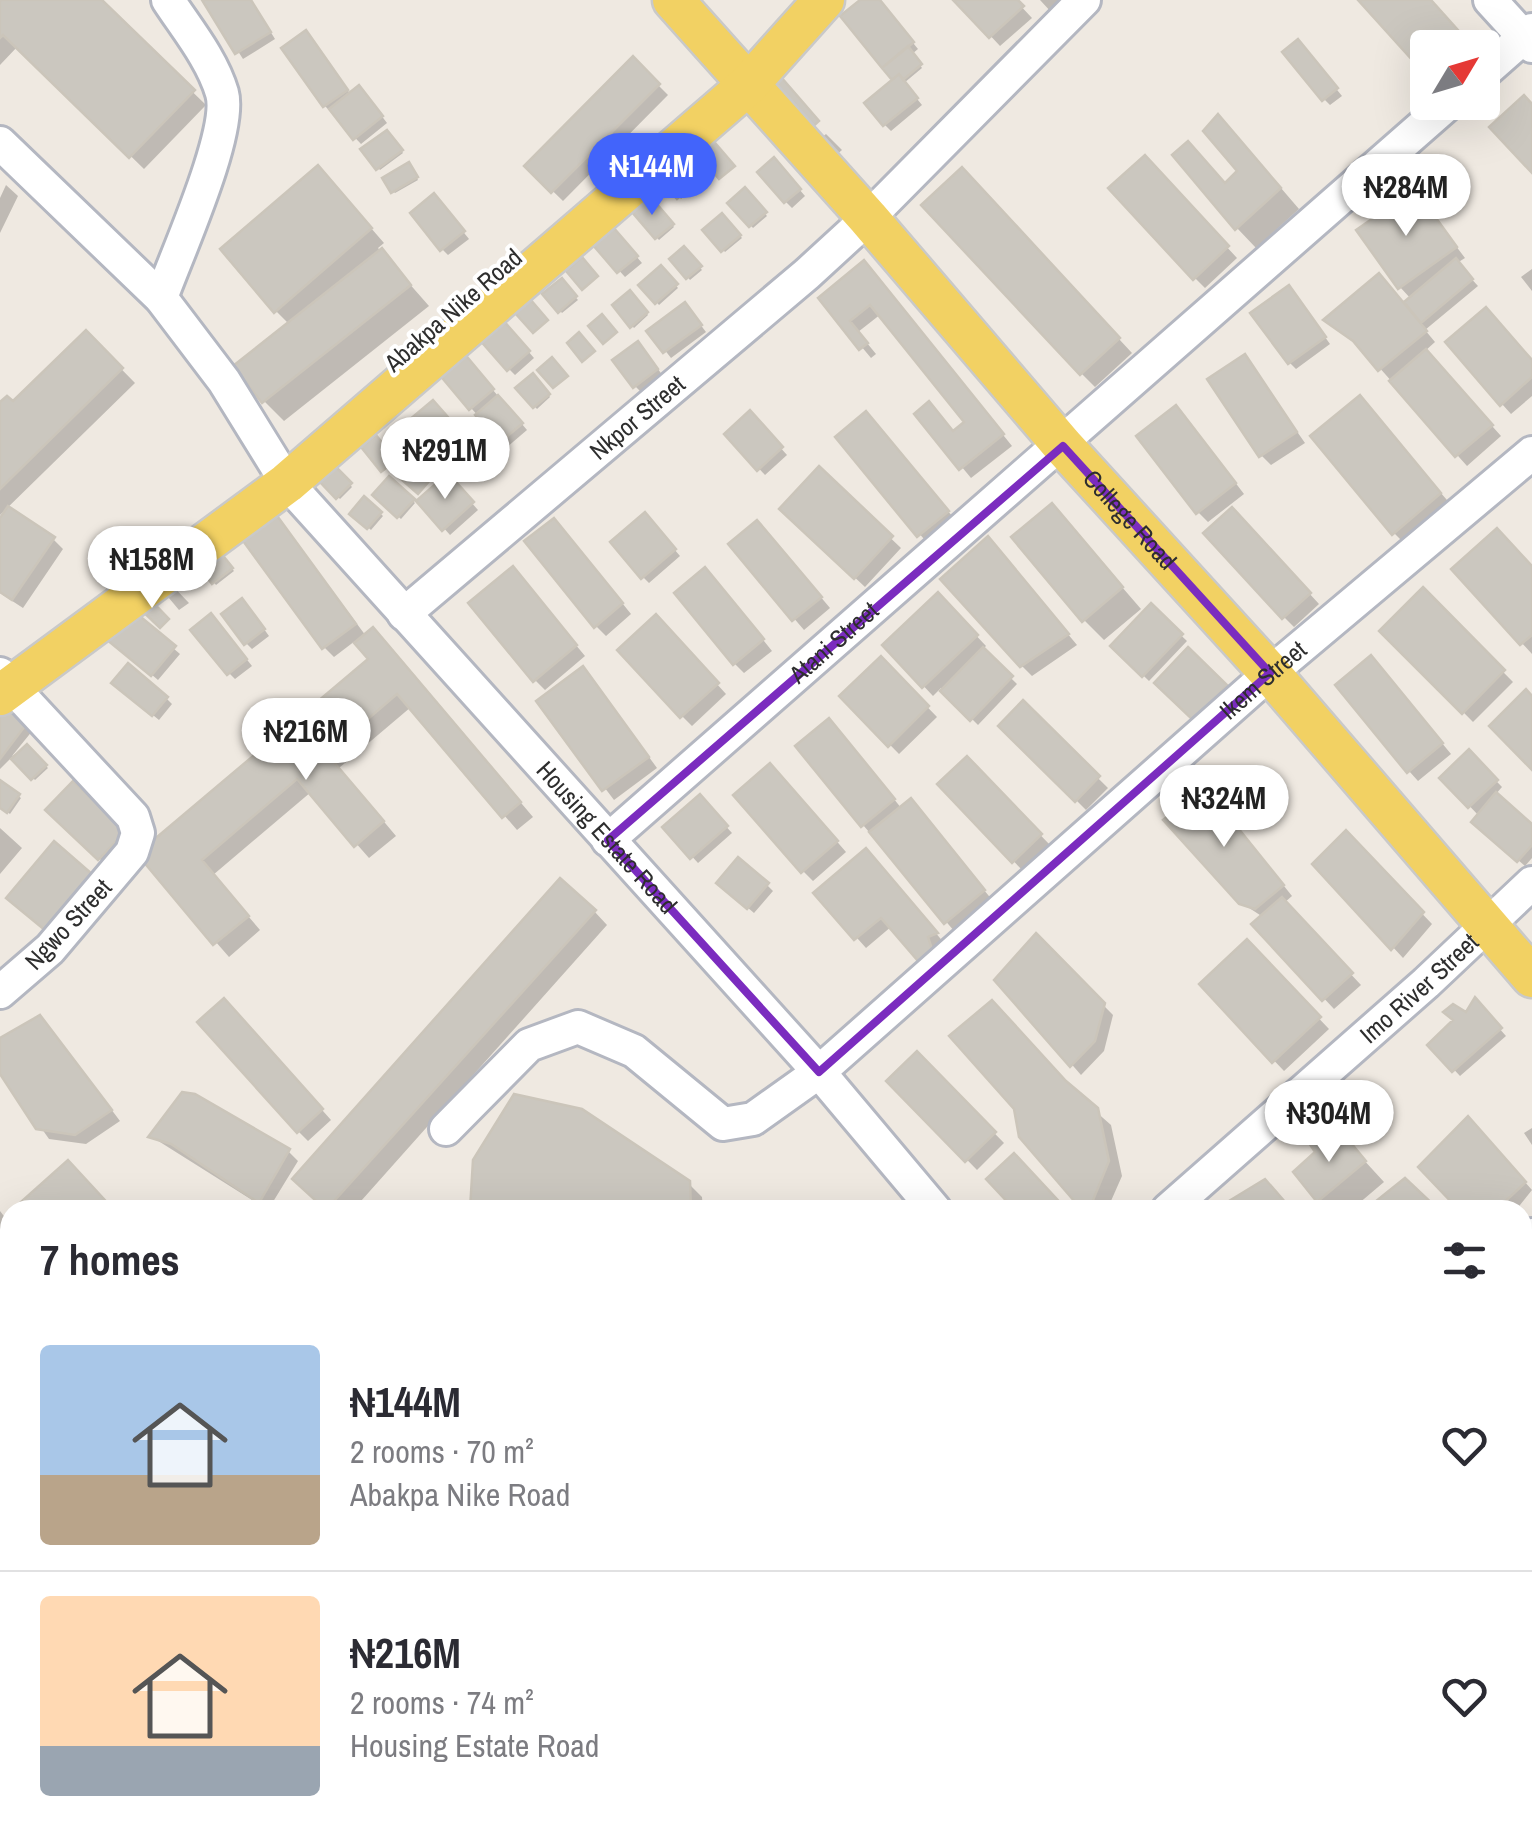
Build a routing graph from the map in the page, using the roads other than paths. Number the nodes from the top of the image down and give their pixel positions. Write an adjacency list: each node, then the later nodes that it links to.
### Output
1 (168, 0): 13 (street)
2 (673, 0): 9 (main road, College Road)
3 (790, 0): 9 (main road, Abakpa Nike Road)
4 (824, 0): 9 (main road, Abakpa Nike Road)
5 (1084, 0): 12 (street, Nkpor Street)
6 (1490, 0): 7 (street)
7 (1529, 37): 8 (street)
8 (1500, 60)
9 (739, 75): 12 (main road, College Road); 16 (main road, Abakpa Nike Road)
10 (1430, 120): 14 (street, Atani Street)
11 (0, 143): 13 (street, Housing Estate Road)
12 (868, 218): 14 (main road, College Road); 17 (street, Nkpor Street)
13 (160, 298): 16 (street, Housing Estate Road)
14 (1063, 446): 18 (main road, College Road); 20 (street, Atani Street)
15 (1532, 453): 18 (street, Ikem Street)
16 (281, 475): 17 (street, Housing Estate Road); 19 (main road, Abakpa Nike Road)
17 (404, 614): 20 (street, Housing Estate Road)
18 (1270, 673): 22 (main road, College Road); 25 (street, Ikem Street)
19 (3, 681): 24 (street, Ngwo Street)
20 (608, 840): 25 (street, Housing Estate Road)
21 (1532, 883): 22 (street, Imo River Street)
22 (1484, 924): 23 (main road, College Road); 28 (street, Imo River Street)
23 (1532, 977)
24 (0, 992)
25 (819, 1072): 26 (street, Ikem Street); 27 (street, Housing Estate Road)
26 (446, 1129)
27 (928, 1200)
28 (1179, 1200)

